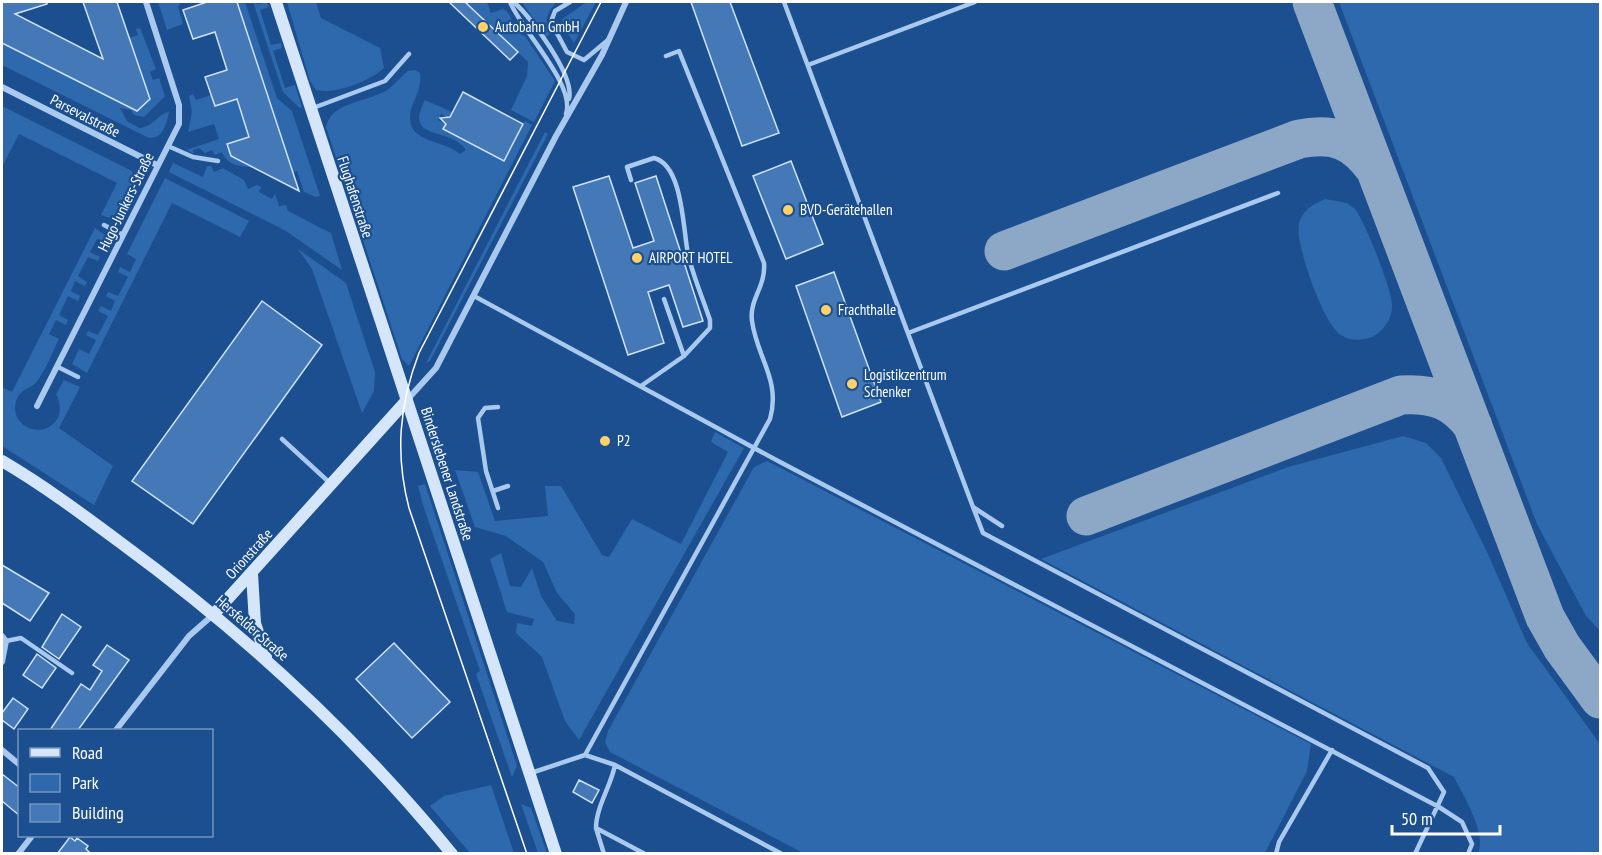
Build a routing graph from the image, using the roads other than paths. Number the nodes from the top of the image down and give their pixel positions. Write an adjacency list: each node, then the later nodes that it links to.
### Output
1 (146, 2): 16 (street, Hugo-Junkers-Straße)
2 (276, 2): 14 (street, Flughafenstraße)
3 (512, 2): 13 (lane); 13 (lane)
4 (570, 2): 8 (lane)
5 (626, 2): 8 (street, Binderslebener Landstraße)
6 (784, 2): 11 (lane)
7 (975, 2): 11 (lane)
8 (609, 39): 15 (street, Binderslebener Landstraße)
9 (409, 54): 14 (lane)
10 (666, 56): 34 (lane)
11 (808, 65): 25 (lane)
12 (2, 87): 18 (street, Parsevalstraße)
13 (568, 102): 15 (lane)
14 (310, 109): 30 (street, Flughafenstraße)
15 (562, 125): 23 (street, Binderslebener Landstraße)
16 (168, 146): 17 (lane); 18 (street, Hugo-Junkers-Straße)
17 (218, 161)
18 (157, 165): 22 (street, Hugo-Junkers-Straße)
19 (631, 180): 26 (lane)
20 (1278, 194): 25 (lane)
21 (104, 225): 22 (lane)
22 (123, 235): 27 (street, Hugo-Junkers-Straße)
23 (474, 296): 29 (lane); 30 (street, Binderslebener Landstraße)
24 (664, 299): 26 (lane)
25 (908, 333): 39 (lane)
26 (684, 356): 29 (lane)
27 (58, 367): 28 (lane); 31 (street, Hugo-Junkers-Straße)
28 (78, 377)
29 (641, 386): 34 (lane)
30 (407, 400): 36 (street, Orionstraße); 54 (street, Binderslebener Landstraße)
31 (37, 406)
32 (498, 407): 38 (lane)
33 (282, 439): 36 (lane)
34 (754, 447): 50 (lane); 51 (lane)
35 (2, 460): 43 (street, Hersfelder Straße)
36 (331, 484): 42 (street, Orionstraße)
37 (508, 486): 38 (lane)
38 (493, 491): 40 (lane)
39 (973, 507): 41 (lane); 55 (lane)
40 (498, 508)
41 (1002, 526)
42 (252, 574): 43 (street, Orionstraße); 45 (street)
43 (214, 614): 45 (street, Hersfelder Straße); 48 (street, Orionstraße)
44 (4, 638): 46 (street); 47 (lane)
45 (267, 660): 59 (street, Hersfelder Straße)
46 (2, 662)
47 (72, 673)
48 (117, 729)
49 (2, 750): 52 (street)
50 (1332, 750): 55 (lane); 64 (lane)
51 (585, 755): 53 (lane); 54 (lane)
52 (18, 763)
53 (615, 765): 56 (lane); 63 (lane)
54 (528, 774): 60 (street, Binderslebener Landstraße)
55 (1439, 807): 65 (lane); 66 (lane)
56 (596, 828): 61 (lane); 62 (lane)
57 (32, 837): 58 (street)
58 (18, 854)
59 (452, 854)
60 (556, 854)
61 (604, 854)
62 (645, 854)
63 (782, 854)
64 (1276, 854)
65 (1415, 854)
66 (1468, 854)

